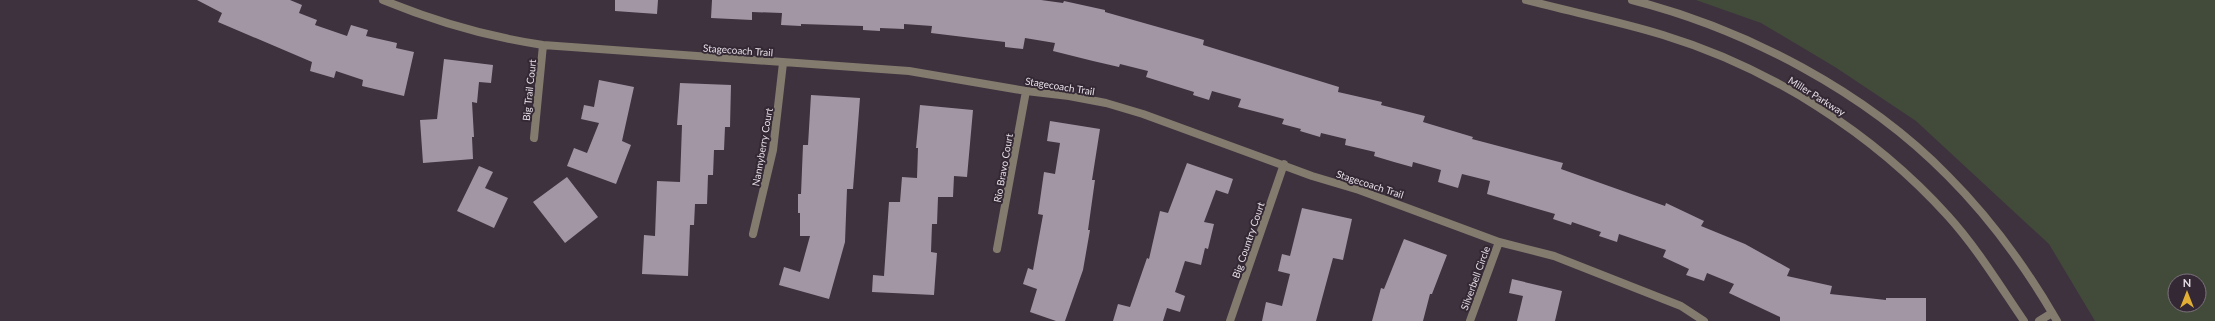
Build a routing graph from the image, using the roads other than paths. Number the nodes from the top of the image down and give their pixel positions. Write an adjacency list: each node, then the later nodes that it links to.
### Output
1 (383, 0): 4 (street, Stagecoach Trail)
2 (1526, 0): 16 (street, Miller Parkway)
3 (1632, 0): 12 (street, Miller Parkway)
4 (543, 45): 5 (street, Stagecoach Trail); 7 (street, Big Trail Court)
5 (783, 63): 6 (street, Stagecoach Trail); 9 (street, Nannyberry Court)
6 (1026, 91): 8 (street, Stagecoach Trail); 11 (street, Rio Bravo Court)
7 (534, 138)
8 (1284, 164): 10 (street, Stagecoach Trail); 13 (street, Big Country Court)
9 (753, 234)
10 (1499, 242): 14 (street, Silverbell Circle); 15 (street, Stagecoach Trail)
11 (997, 249)
12 (2052, 313): 17 (street); 18 (street, Miller Parkway)
13 (1230, 321)
14 (1470, 321)
15 (1704, 321)
16 (2024, 321)
17 (2039, 321)
18 (2057, 321)

